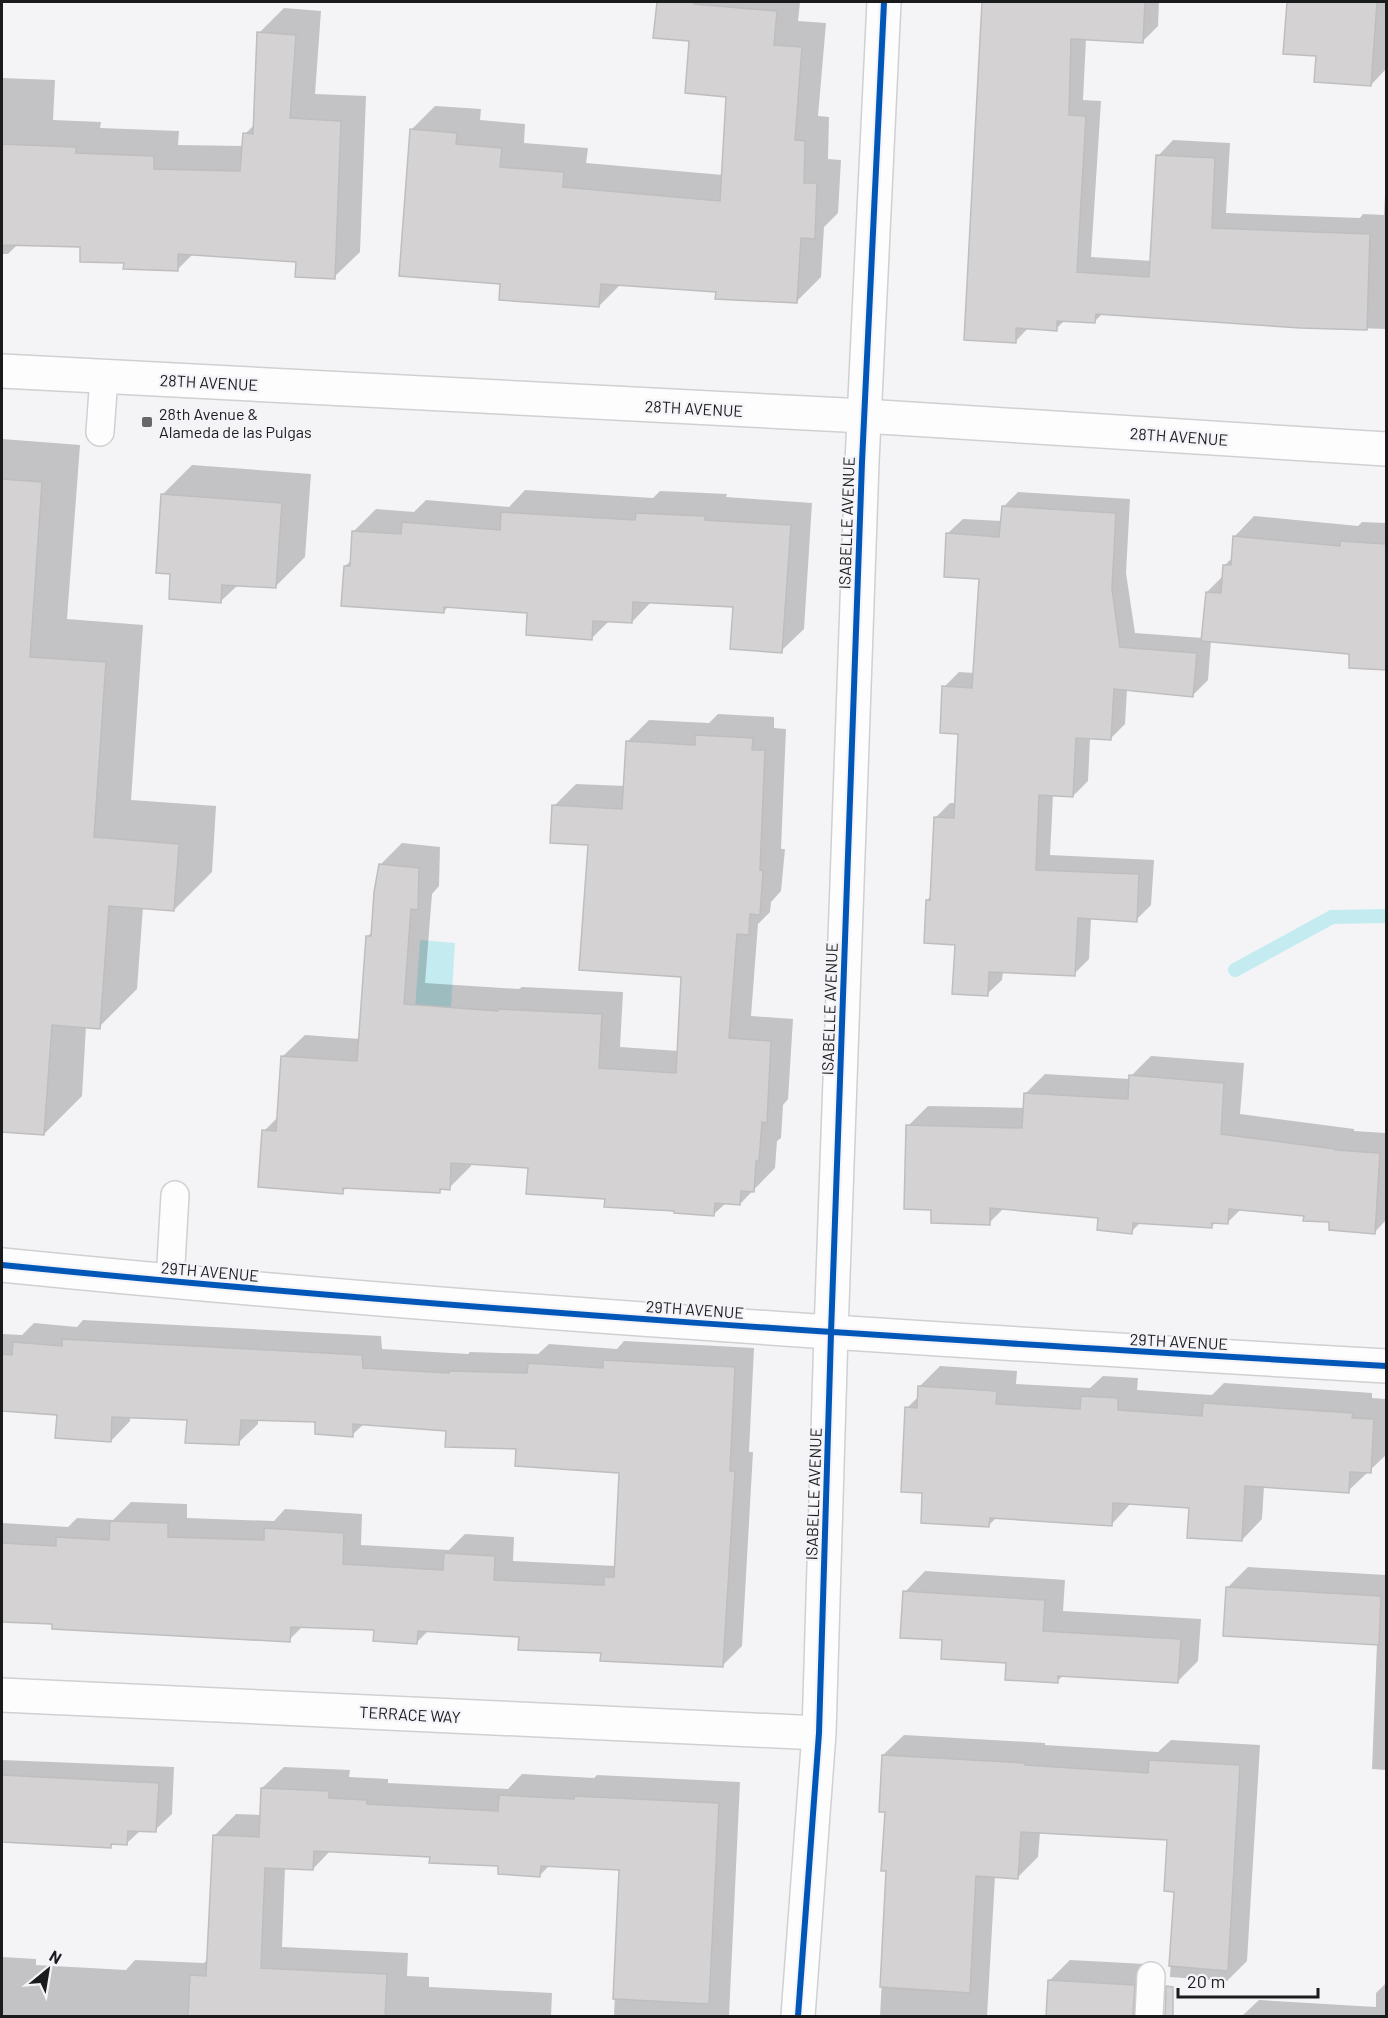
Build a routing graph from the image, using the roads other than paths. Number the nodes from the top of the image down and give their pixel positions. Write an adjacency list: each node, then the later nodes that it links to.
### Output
1 (884, 2): 4 (street, ISABELLE AVENUE)
2 (2, 371): 3 (street, 28TH AVENUE)
3 (104, 377): 4 (street, 28TH AVENUE); 5 (lane)
4 (864, 416): 6 (street, 28TH AVENUE); 10 (street, ISABELLE AVENUE)
5 (100, 432)
6 (1386, 449)
7 (176, 1195): 9 (lane)
8 (2, 1265): 9 (street, 29TH AVENUE)
9 (170, 1281): 10 (street, 29TH AVENUE)
10 (831, 1333): 11 (street, 29TH AVENUE); 13 (street, ISABELLE AVENUE)
11 (1386, 1366)
12 (2, 1695): 13 (street, TERRACE WAY)
13 (819, 1733): 15 (street, ISABELLE AVENUE)
14 (1151, 1976): 16 (lane)
15 (798, 2016)
16 (1149, 2016)

